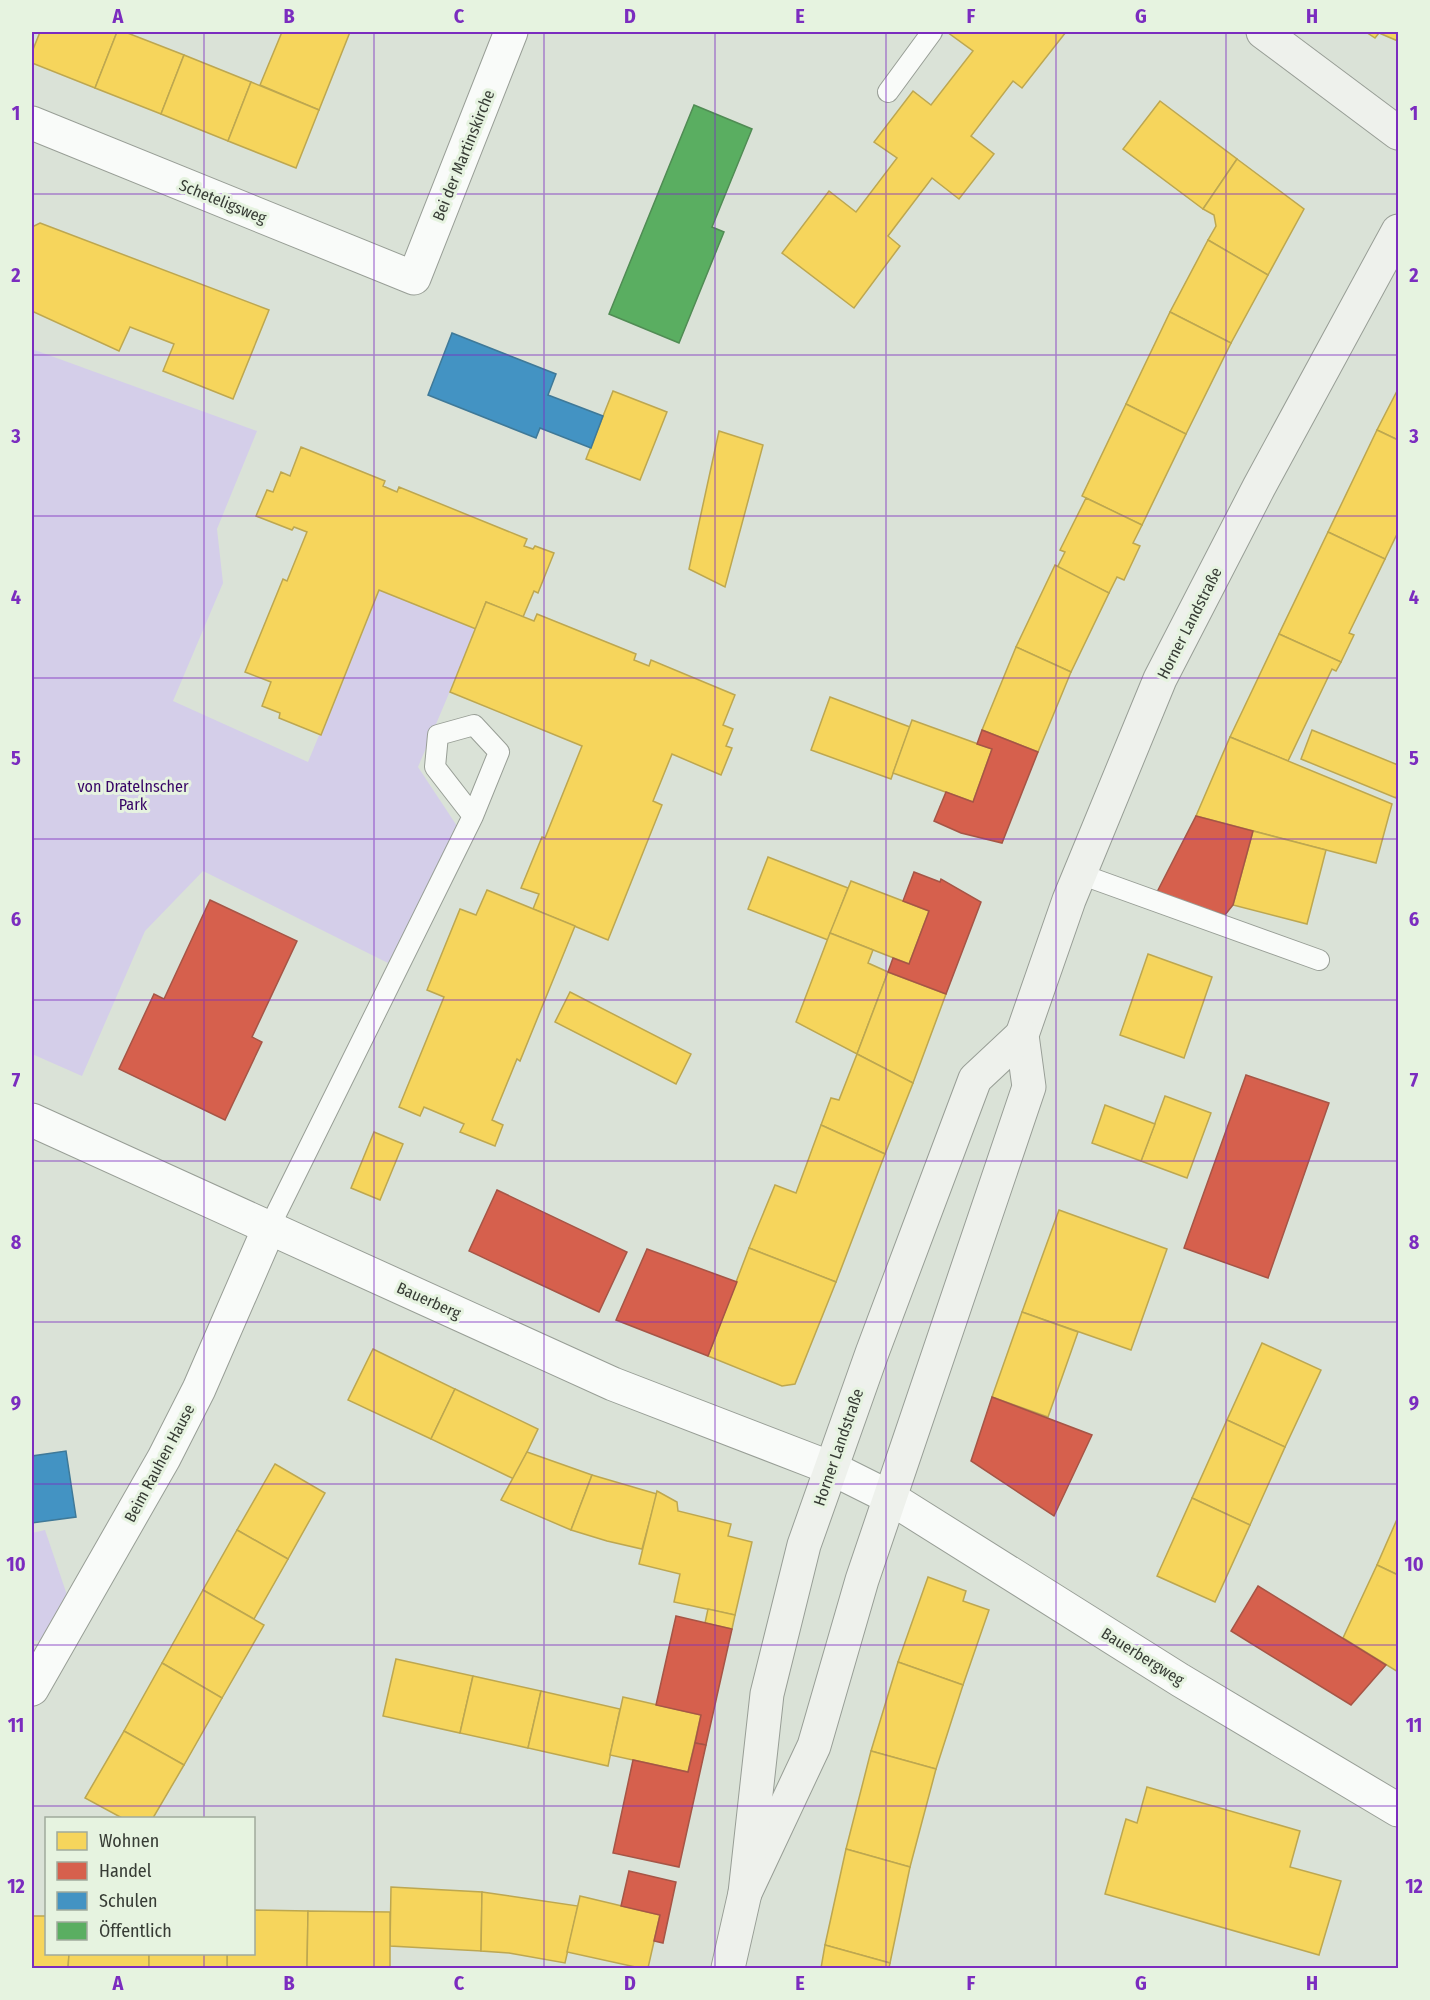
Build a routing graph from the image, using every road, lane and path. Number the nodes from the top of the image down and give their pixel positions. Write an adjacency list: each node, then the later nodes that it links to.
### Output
1 (511, 32): 8 (street, Bei der Martinskirche)
2 (932, 32): 4 (lane)
3 (1263, 32): 6 (main road)
4 (888, 92)
5 (32, 123): 8 (street, Scheteligsweg)
6 (1398, 133)
7 (1398, 231): 10 (main road, Horner Landstraße)
8 (414, 278)
9 (473, 816): 14 (lane)
10 (1080, 874): 11 (lane); 12 (main road, Horner Landstraße)
11 (1319, 960)
12 (1022, 1035): 15 (main road, Horner Landstraße); 16 (main road, Horner Landstraße)
13 (32, 1120): 14 (street, Bauerberg)
14 (269, 1228): 15 (street, Bauerberg); 17 (street, Beim Rauhen Hause)
15 (831, 1468): 16 (street, Bauerberg); 19 (main road, Horner Landstraße)
16 (889, 1497): 18 (street, Bauerbergweg); 19 (main road, Horner Landstraße)
17 (32, 1689)
18 (1398, 1810)
19 (745, 1893): 20 (main road, Horner Landstraße)
20 (728, 1968)

